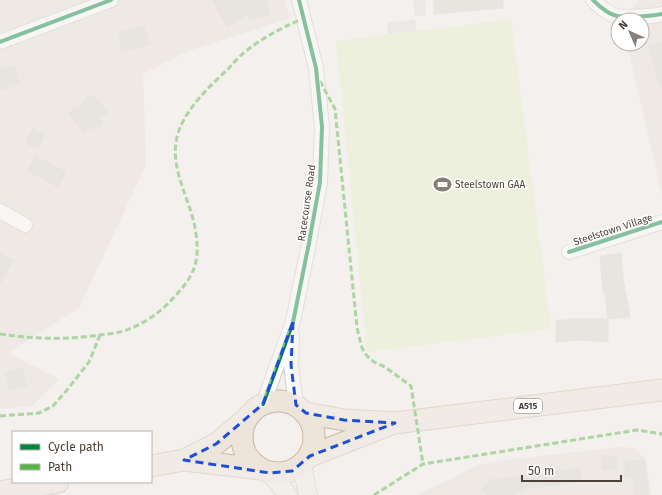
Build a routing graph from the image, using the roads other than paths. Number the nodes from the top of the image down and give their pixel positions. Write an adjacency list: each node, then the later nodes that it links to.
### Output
1 (111, 0): 5 (street)
2 (300, 0): 10 (street, Racecourse Road)
3 (593, 0): 4 (street)
4 (662, 14)
5 (0, 42)
6 (0, 211): 8 (street)
7 (662, 222): 9 (street, Steelstown Village)
8 (25, 225)
9 (569, 252)
10 (293, 322): 12 (street, Racecourse Road); 13 (street, Racecourse Road)
11 (662, 390): 15 (highway, A515)
12 (263, 404): 13 (highway, A515); 14 (highway, A515)
13 (301, 409): 15 (highway, A515); 17 (highway)
14 (246, 419): 16 (highway, A515); 19 (highway)
15 (395, 423): 17 (highway, A515)
16 (184, 460): 18 (highway, A515); 19 (highway, A515)
17 (306, 460): 19 (highway, A515); 23 (main road)
18 (152, 466)
19 (265, 471): 22 (main road)
20 (52, 483): 21 (highway)
21 (0, 492)
22 (288, 495)
23 (308, 495)

